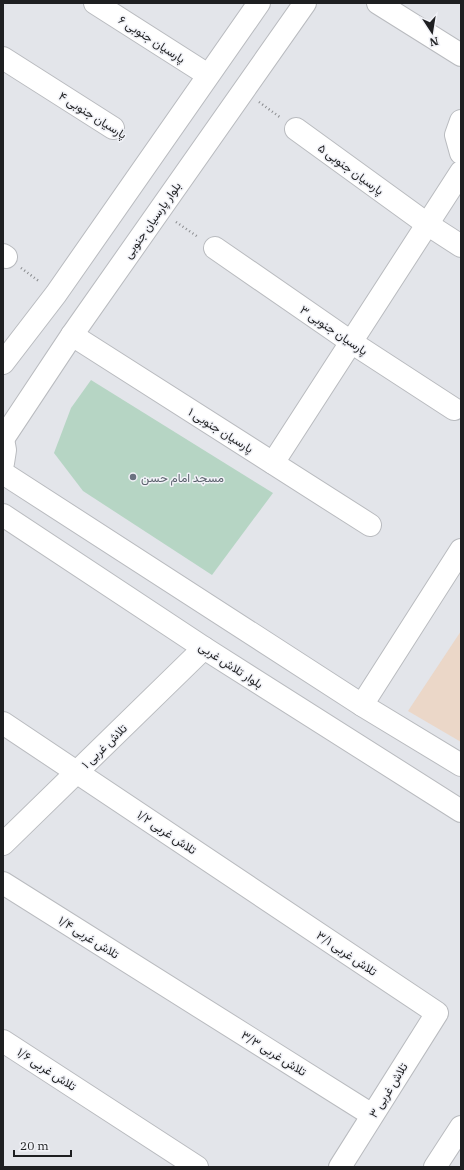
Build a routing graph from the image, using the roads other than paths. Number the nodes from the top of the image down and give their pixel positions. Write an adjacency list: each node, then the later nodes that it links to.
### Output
1 (95, 3): 7 (street, ۶ پارسیان جنوبی)
2 (259, 3): 7 (street)
3 (304, 3): 16 (street, بلوار پارسیان جنوبی)
4 (378, 3): 5 (street)
5 (461, 55)
6 (3, 58): 9 (street, ۴ پارسیان جنوبی)
7 (208, 75): 18 (street)
8 (461, 121): 11 (street)
9 (113, 128)
10 (296, 129): 13 (street, ۵ پارسیان جنوبی)
11 (461, 153)
12 (461, 172): 13 (street)
13 (427, 224): 14 (street, ۵ پارسیان جنوبی); 17 (street)
14 (461, 246)
15 (215, 248): 17 (street, ۳ پارسیان جنوبی)
16 (72, 335): 20 (street, بلوار پارسیان جنوبی); 22 (street, ۱ پارسیان جنوبی)
17 (351, 342): 19 (street, ۳ پارسیان جنوبی); 22 (street)
18 (3, 364)
19 (454, 409)
20 (3, 439): 21 (street)
21 (3, 462)
22 (273, 463): 25 (street, ۱ پارسیان جنوبی)
23 (3, 472): 28 (street)
24 (3, 514): 27 (street, بلوار تلاش غربی)
25 (370, 524)
26 (461, 550): 28 (street)
27 (204, 648): 31 (street, ۱ تلاش غربی); 32 (street, بلوار تلاش غربی)
28 (362, 705): 30 (street)
29 (3, 723): 31 (street, ۱/۲ تلاش غربی)
30 (461, 765)
31 (77, 772): 33 (street, ۱ تلاش غربی); 35 (street, ۱/۲ تلاش غربی)
32 (461, 811)
33 (3, 844)
34 (3, 883): 36 (street, ۱/۴ تلاش غربی)
35 (257, 893): 37 (street, ۳/۱ تلاش غربی)
36 (176, 991): 39 (street, ۳/۳ تلاش غربی)
37 (437, 1013): 39 (street, ۳ تلاش غربی)
38 (3, 1041): 41 (street, ۱/۶ تلاش غربی)
39 (372, 1115): 42 (street, ۳ تلاش غربی)
40 (461, 1127): 43 (street)
41 (197, 1167)
42 (340, 1167)
43 (435, 1167)

